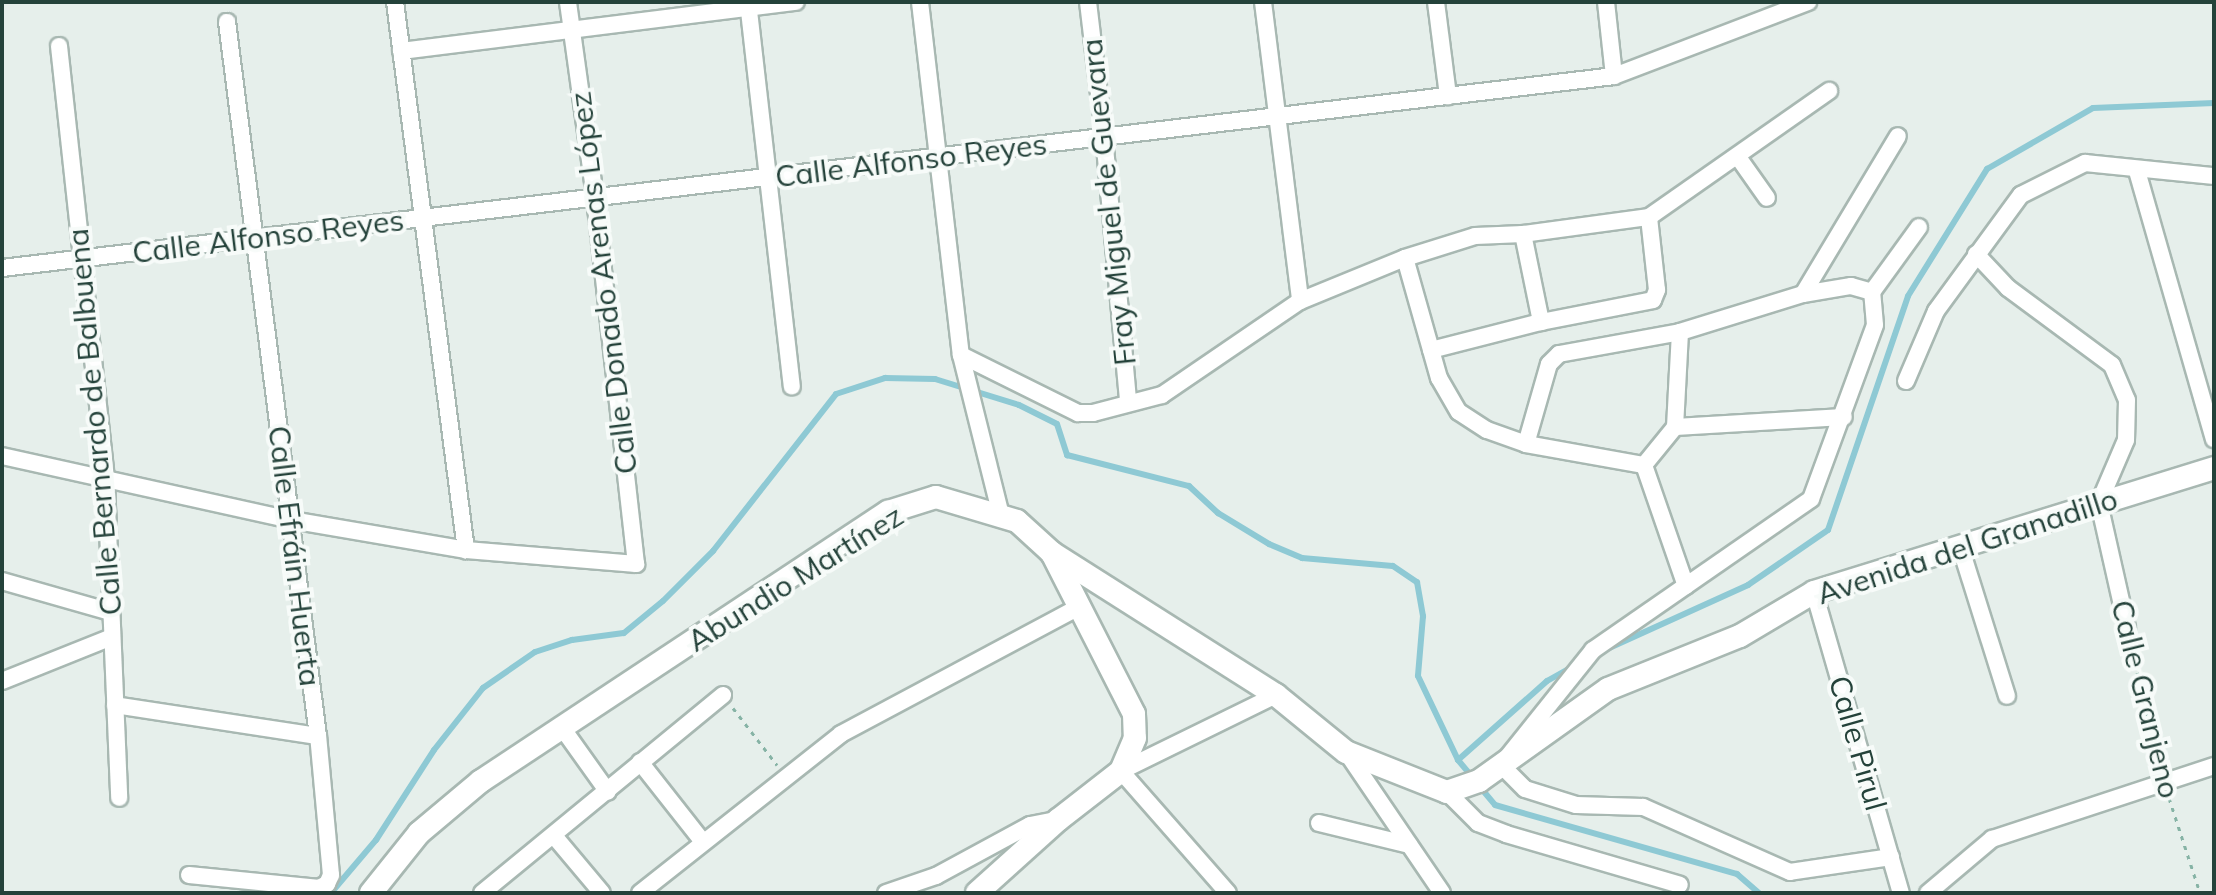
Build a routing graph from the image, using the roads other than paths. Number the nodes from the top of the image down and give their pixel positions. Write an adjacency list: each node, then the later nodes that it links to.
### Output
1 (395, 2): 14 (street)
2 (568, 2): 12 (street, Calle Donado Arenas López)
3 (796, 2): 10 (street)
4 (920, 2): 21 (street)
5 (1088, 2): 19 (street, Fray Miguel de Guevara)
6 (1263, 2): 18 (street)
7 (1436, 2): 17 (street)
8 (1606, 2): 15 (street)
9 (1808, 2): 15 (street, Calle Alfonso Reyes)
10 (748, 5): 12 (street); 25 (street)
11 (227, 22): 32 (street, Calle Efráin Huerta)
12 (572, 30): 14 (street); 26 (street, Calle Donado Arenas López)
13 (59, 46): 34 (street, Calle Bernardo de Balbuena)
14 (401, 51): 29 (street)
15 (1614, 76): 17 (street, Calle Alfonso Reyes)
16 (1829, 91): 22 (street)
17 (1448, 96): 18 (street, Calle Alfonso Reyes)
18 (1277, 116): 19 (street, Calle Alfonso Reyes); 39 (street)
19 (1104, 136): 21 (street, Calle Alfonso Reyes); 46 (street, Fray Miguel de Guevara)
20 (1898, 136): 38 (street)
21 (938, 156): 25 (street, Calle Alfonso Reyes); 43 (street)
22 (1738, 157): 27 (street); 28 (street)
23 (2137, 171): 24 (street); 33 (street); 49 (street)
24 (2214, 176)
25 (769, 177): 26 (street, Calle Alfonso Reyes); 45 (street)
26 (595, 197): 29 (street, Calle Alfonso Reyes); 59 (street, Calle Donado Arenas López)
27 (1767, 198)
28 (1649, 217): 31 (street); 40 (street)
29 (422, 218): 32 (street, Calle Alfonso Reyes); 59 (street)
30 (1919, 227): 37 (street)
31 (1523, 234): 35 (street); 40 (street)
32 (255, 238): 34 (street, Calle Alfonso Reyes); 57 (street, Calle Efráin Huerta)
33 (1976, 254): 44 (street); 55 (street)
34 (81, 258): 36 (street, Calle Alfonso Reyes); 54 (street, Calle Bernardo de Balbuena)
35 (1405, 258): 39 (street); 42 (street)
36 (2, 268)
37 (1872, 292): 38 (street); 47 (street)
38 (1803, 294): 41 (street)
39 (1300, 301): 46 (street)
40 (1541, 322): 42 (street)
41 (1680, 332): 48 (street); 50 (street)
42 (1432, 353): 50 (street)
43 (962, 360): 46 (street); 56 (street)
44 (1906, 381)
45 (792, 386)
46 (1128, 402)
47 (1844, 417): 48 (street); 62 (street)
48 (1675, 427): 52 (street)
49 (2214, 439)
50 (1526, 444): 52 (street)
51 (2, 456): 54 (street)
52 (1644, 465): 62 (street)
53 (2214, 468): 55 (street, Avenida del Granadillo)
54 (106, 482): 57 (street); 65 (street, Calle Bernardo de Balbuena)
55 (2099, 503): 58 (street, Avenida del Granadillo); 66 (street, Calle Granjeno)
56 (1001, 516): 60 (street, Abundio Martínez); 73 (street, Abundio Martínez)
57 (291, 520): 59 (street); 74 (street, Calle Efráin Huerta)
58 (1960, 546): 63 (street, Avenida del Granadillo); 71 (street)
59 (466, 550)
60 (1052, 553): 64 (street, Abundio Martínez); 70 (street)
61 (2, 581): 65 (street)
62 (1686, 586): 77 (street)
63 (1814, 592): 77 (street, Avenida del Granadillo); 88 (street, Calle Pirul)
64 (1081, 606): 79 (street, Abundio Martínez); 86 (street)
65 (111, 612): 67 (street, Calle Bernardo de Balbuena)
66 (2127, 627)
67 (112, 637): 68 (street); 72 (street, Calle Bernardo de Balbuena)
68 (2, 681)
69 (723, 695): 76 (street)
70 (1276, 695): 75 (street); 79 (street)
71 (2007, 696)
72 (115, 705): 74 (street); 82 (street, Calle Bernardo de Balbuena)
73 (563, 729): 81 (street); 91 (street, Abundio Martínez)
74 (318, 736): 89 (street, Calle Efráin Huerta)
75 (1346, 752): 80 (street); 87 (street)
76 (640, 762): 81 (street); 86 (street)
77 (1501, 765): 80 (street, Avenida del Granadillo); 88 (street)
78 (2214, 766): 100 (street)
79 (1121, 771): 83 (street); 97 (street)
80 (1452, 791): 90 (street)
81 (608, 792): 85 (street)
82 (119, 798)
83 (1058, 820): 95 (street); 96 (street)
84 (1319, 823): 87 (street)
85 (555, 837): 92 (street); 93 (street)
86 (703, 842): 94 (street)
87 (1409, 845): 98 (street)
88 (1891, 857): 99 (street, Calle Pirul)
89 (189, 875)
90 (1680, 885)
91 (371, 893)
92 (482, 893)
93 (602, 893)
94 (640, 893)
95 (886, 893)
96 (977, 893)
97 (1228, 893)
98 (1442, 893)
99 (1901, 893)
100 (1928, 893)

